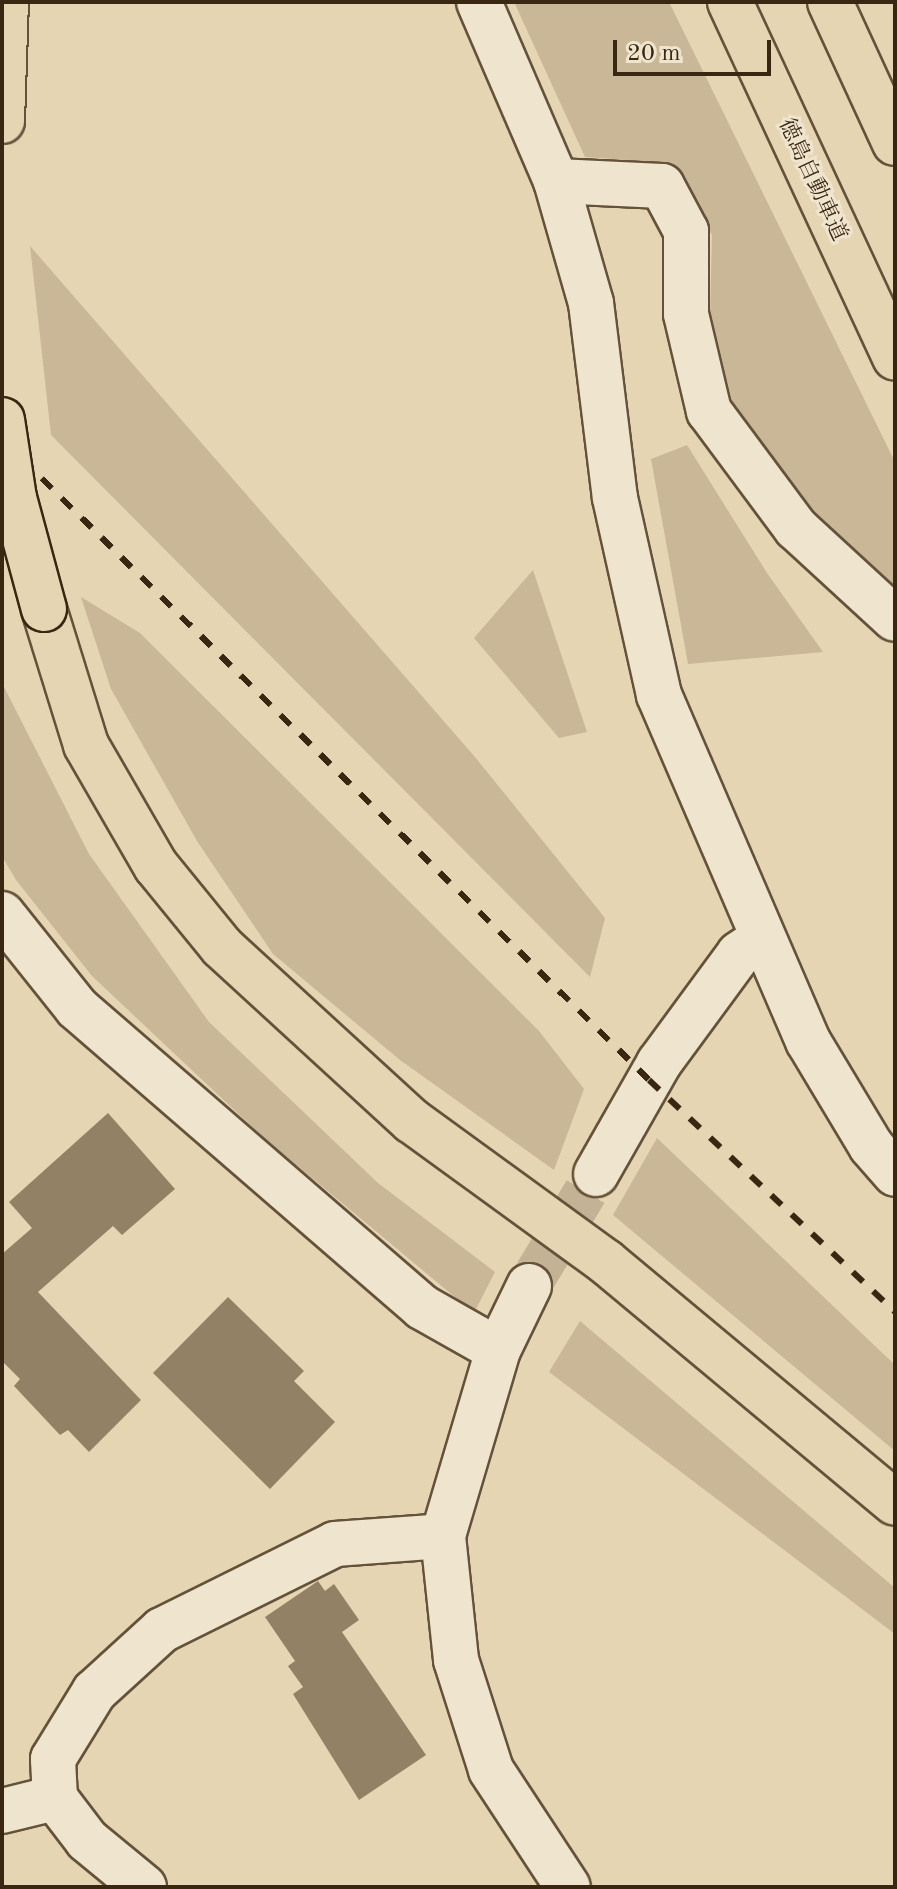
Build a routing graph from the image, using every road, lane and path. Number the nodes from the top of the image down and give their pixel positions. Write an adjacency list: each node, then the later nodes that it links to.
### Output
1 (6, 2): 5 (highway)
2 (479, 2): 7 (street)
3 (830, 2): 6 (highway)
4 (730, 5): 8 (highway, 徳島自動車道)
5 (2, 121)
6 (895, 143)
7 (556, 181): 10 (street); 12 (street)
8 (895, 358)
9 (2, 420): 17 (highway, bridge)
10 (895, 619)
11 (2, 914): 16 (street)
12 (761, 939): 13 (street); 14 (street)
13 (596, 1174)
14 (895, 1174)
15 (529, 1286): 16 (street)
16 (498, 1350): 18 (street)
17 (895, 1503)
18 (443, 1536): 19 (street); 22 (street)
19 (55, 1798): 20 (street); 21 (street)
20 (2, 1811)
21 (144, 1887)
22 (568, 1887)

